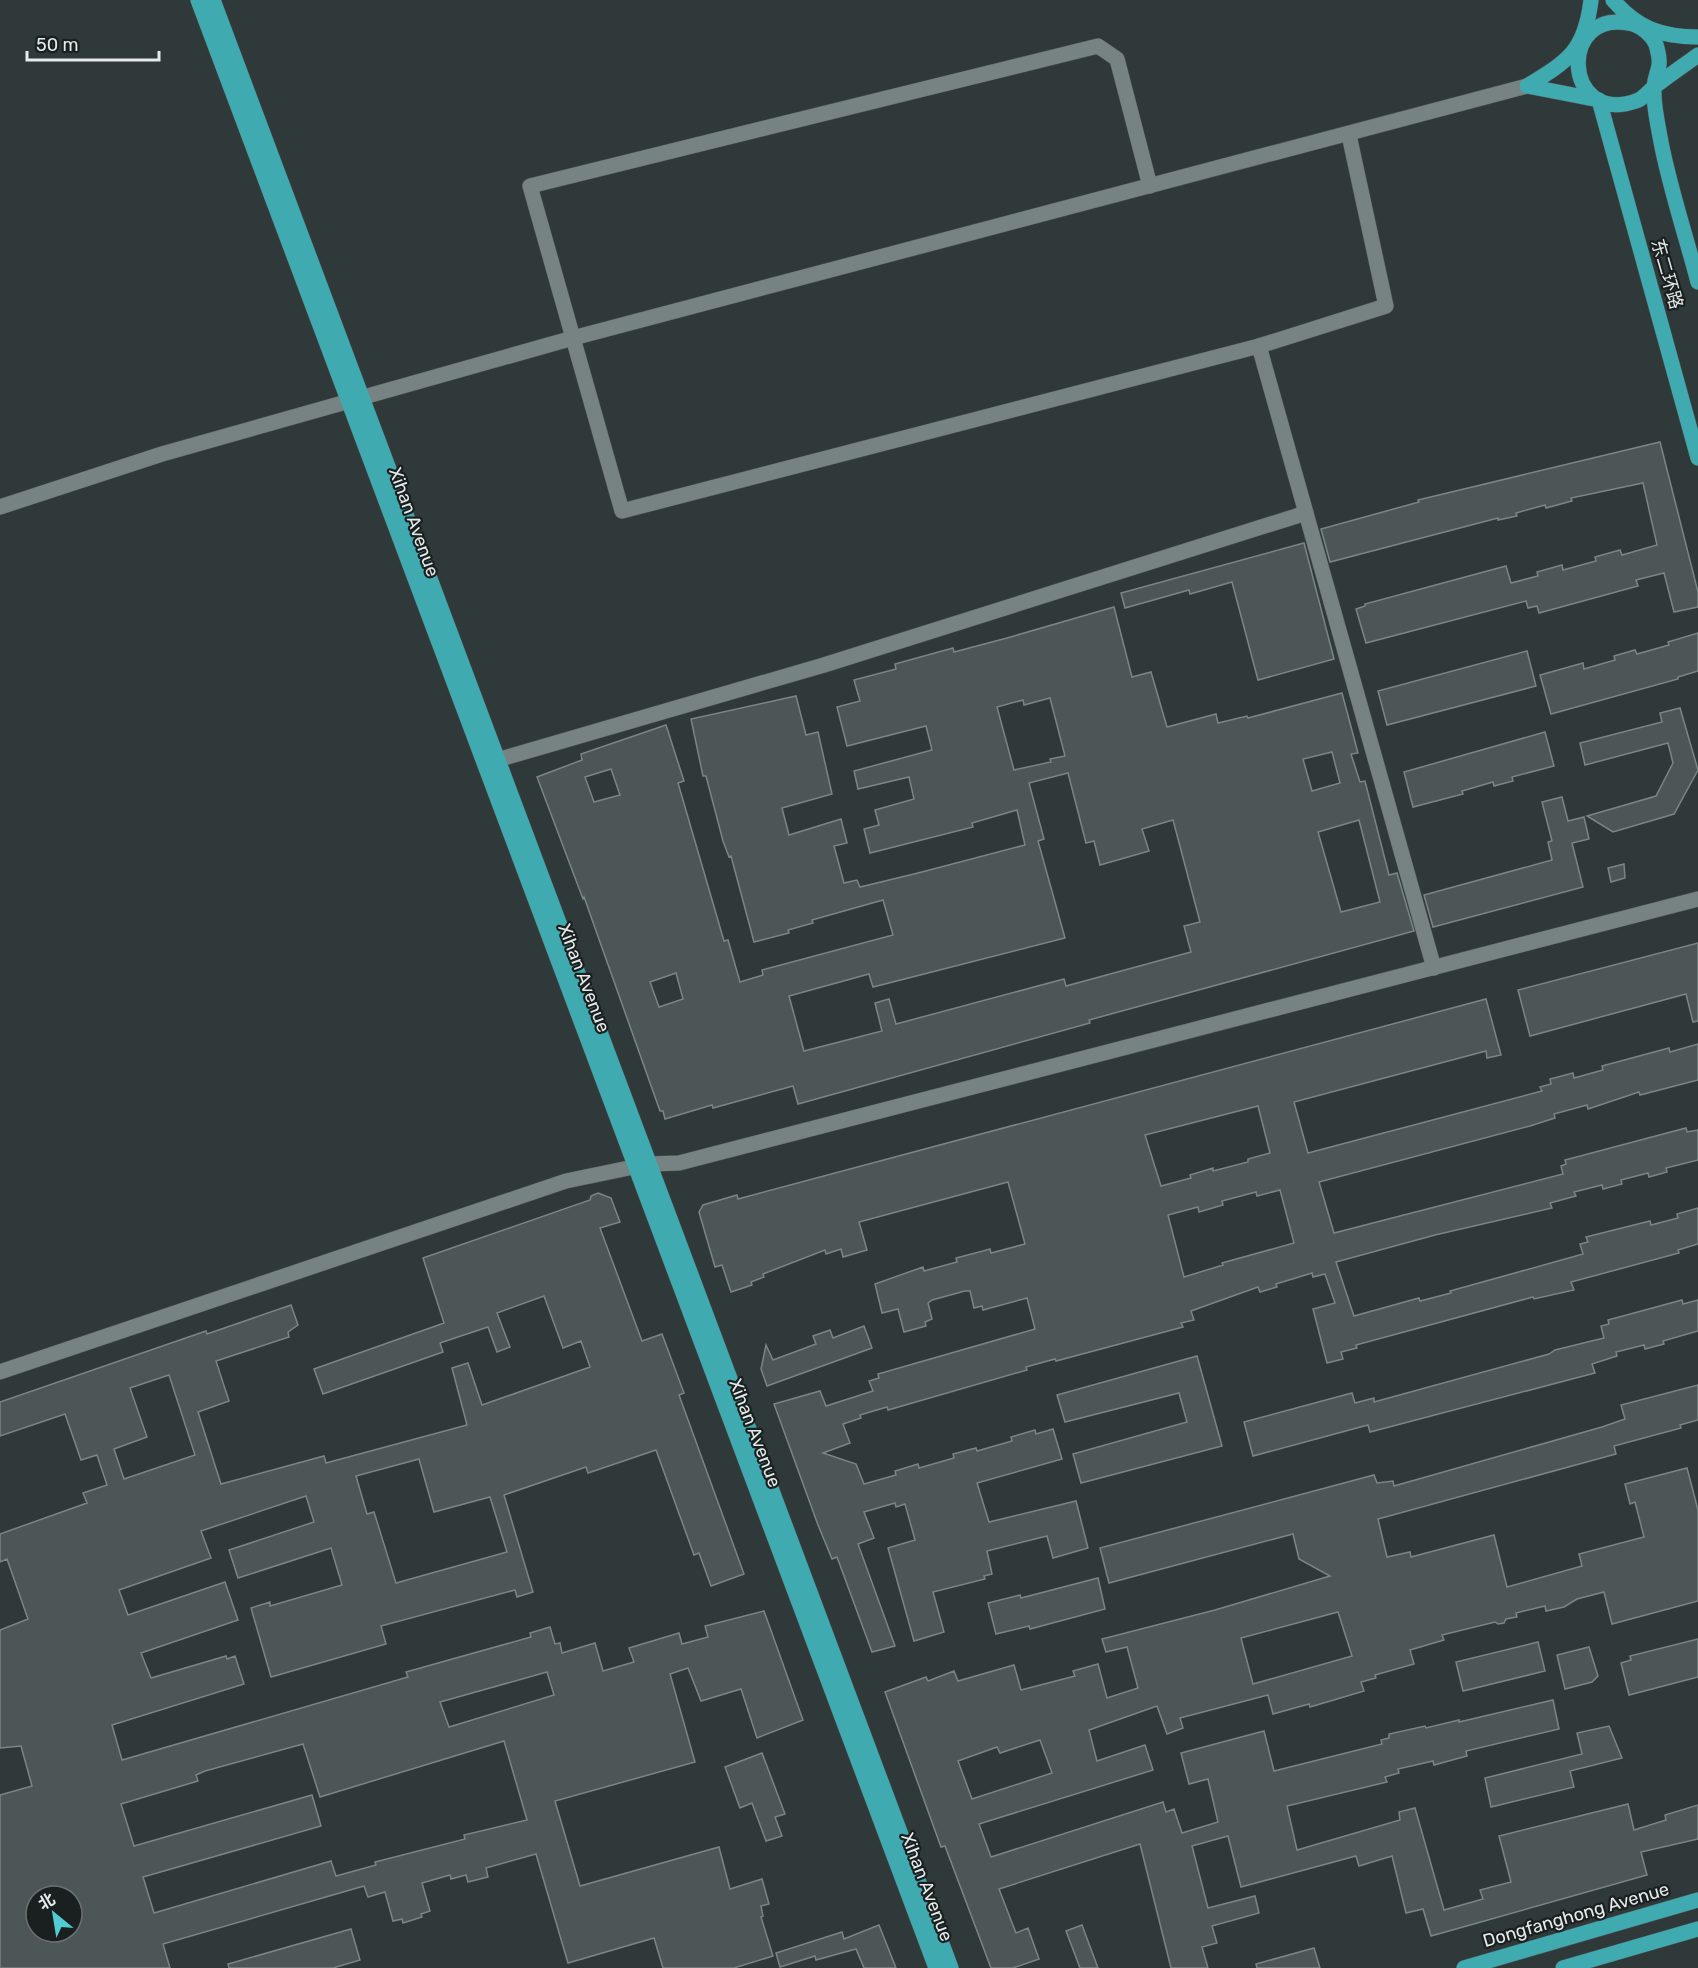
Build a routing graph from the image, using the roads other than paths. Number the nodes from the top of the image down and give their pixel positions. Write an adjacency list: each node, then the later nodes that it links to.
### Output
1 (198, 0): 17 (main road, Xihan Avenue)
2 (213, 0): 17 (main road, Xihan Avenue)
3 (1591, 0): 7 (main road, 东二环路)
4 (1613, 0): 5 (main road, 东二环路)
5 (1639, 26): 6 (main road); 7 (main road); 10 (main road, 东二环路)
6 (1698, 36)
7 (1581, 44): 9 (main road); 11 (main road, 东二环路)
8 (1698, 55): 10 (main road)
9 (1527, 86): 11 (main road); 12 (street)
10 (1654, 87): 11 (main road); 14 (main road, 东二环路)
11 (1599, 100): 18 (main road, 东二环路)
12 (1349, 135): 13 (street); 16 (street)
13 (1150, 186): 15 (street); 15 (street)
14 (1698, 282)
15 (573, 338): 16 (street); 17 (street)
16 (1259, 346): 20 (street)
17 (355, 399): 19 (street); 21 (main road, Xihan Avenue); 24 (main road, Xihan Avenue)
18 (1698, 458)
19 (0, 507)
20 (1306, 513): 21 (street); 23 (street)
21 (497, 760): 24 (main road, Xihan Avenue)
22 (1698, 899): 23 (street)
23 (1434, 968): 24 (street)
24 (641, 1166): 25 (street); 28 (main road, Xihan Avenue); 29 (main road, Xihan Avenue)
25 (0, 1372)
26 (1698, 1900): 30 (main road, Dongfanghong Avenue)
27 (1698, 1929): 31 (main road)
28 (936, 1968)
29 (951, 1968)
30 (1464, 1968)
31 (1563, 1968)

